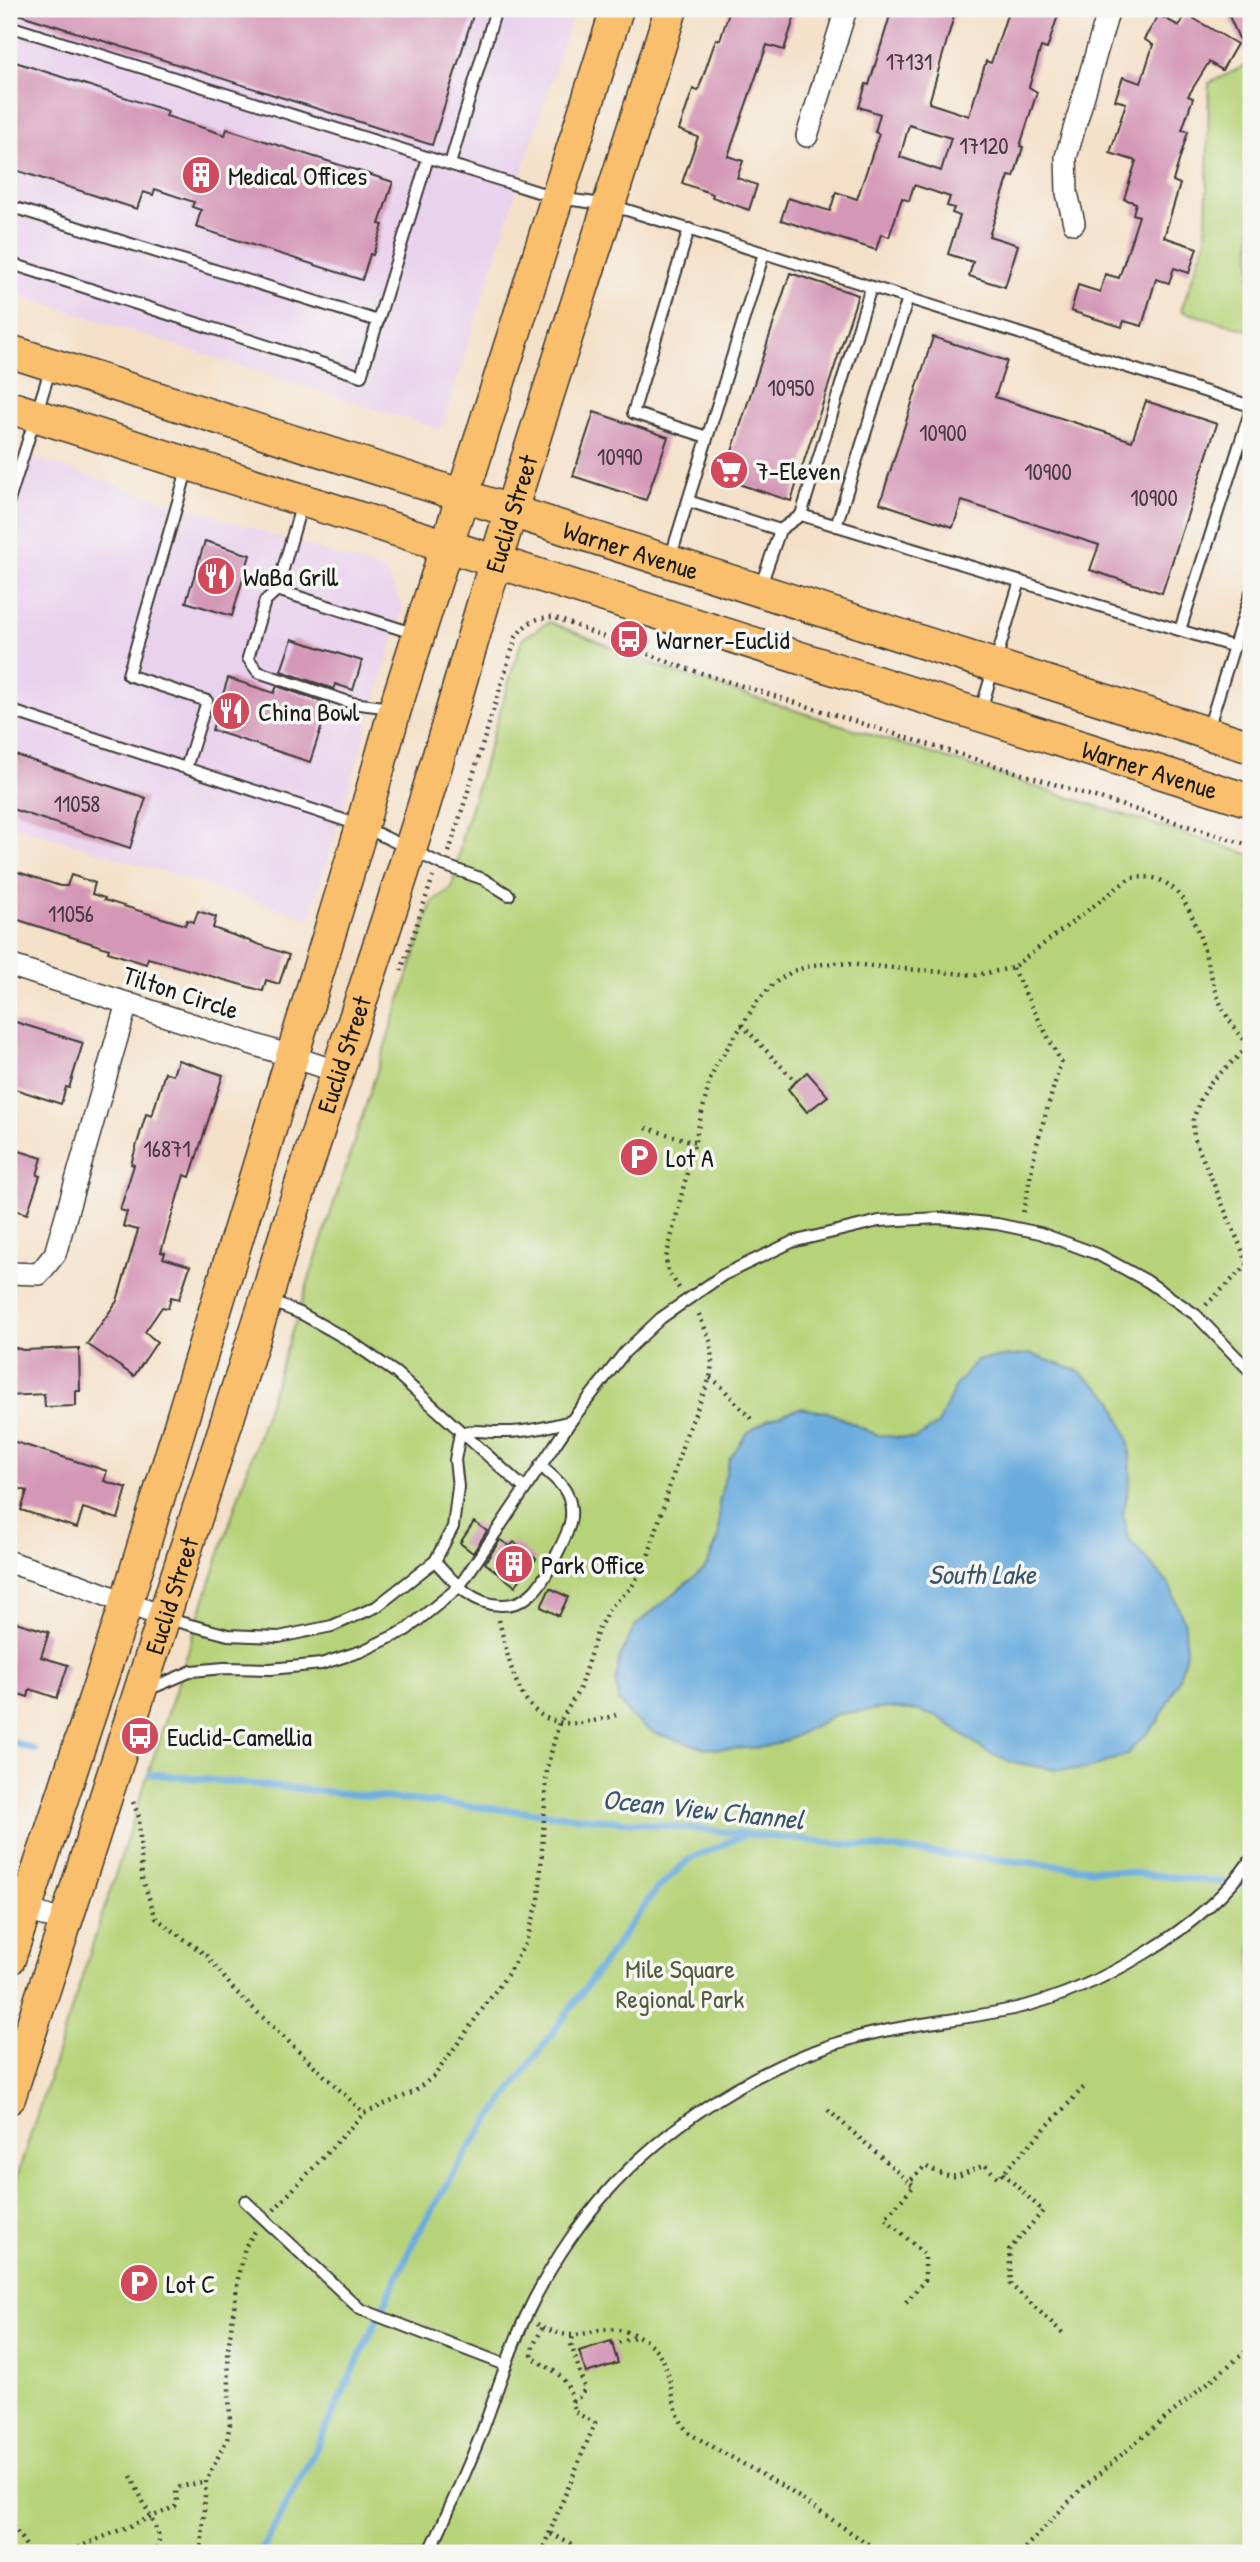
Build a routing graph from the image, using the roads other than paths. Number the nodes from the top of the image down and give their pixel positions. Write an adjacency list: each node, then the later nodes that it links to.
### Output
1 (495, 9): 9 (lane)
2 (617, 9): 10 (main road, Euclid Street)
3 (671, 9): 11 (main road, Euclid Street)
4 (846, 9): 7 (street)
5 (1109, 9): 13 (street)
6 (9, 26): 8 (lane)
7 (807, 136)
8 (428, 158): 9 (lane); 19 (lane)
9 (450, 164): 10 (lane)
10 (557, 198): 11 (lane); 26 (main road, Euclid Street)
11 (611, 205): 14 (lane); 30 (main road, Euclid Street)
12 (9, 206): 19 (lane)
13 (1073, 223)
14 (689, 229): 15 (lane); 24 (lane)
15 (764, 253): 17 (lane); 24 (lane)
16 (9, 263): 19 (lane)
17 (871, 287): 18 (lane); 31 (lane)
18 (908, 298): 22 (lane); 32 (lane)
19 (378, 321)
20 (9, 351): 21 (main road, Warner Avenue)
21 (51, 366): 23 (lane); 26 (main road, Warner Avenue)
22 (1251, 407): 41 (lane)
23 (22, 412): 25 (main road, Warner Avenue); 27 (lane)
24 (707, 437): 29 (lane)
25 (189, 464): 28 (main road, Warner Avenue); 50 (lane)
26 (462, 496): 30 (main road, Warner Avenue); 34 (main road, Euclid Street)
27 (9, 501)
28 (303, 501): 34 (main road, Warner Avenue); 38 (lane)
29 (688, 501): 33 (lane); 35 (lane)
30 (511, 511): 35 (main road, Warner Avenue); 36 (main road, Euclid Street)
31 (801, 515): 32 (lane); 33 (lane)
32 (836, 526): 37 (lane)
33 (780, 530): 39 (lane)
34 (446, 547): 36 (main road, Warner Avenue); 42 (main road, Euclid Street)
35 (669, 561): 39 (main road, Warner Avenue)
36 (495, 562): 47 (main road, Warner Avenue); 53 (main road, Euclid Street)
37 (1020, 581): 41 (lane); 44 (lane)
38 (277, 590): 42 (lane); 45 (lane)
39 (759, 590): 44 (main road, Warner Avenue)
40 (1251, 592): 43 (lane)
41 (1180, 630): 43 (lane)
42 (418, 635): 45 (main road, Euclid Street)
43 (1235, 647): 48 (lane)
44 (994, 665): 47 (lane); 48 (main road, Warner Avenue)
45 (395, 709): 52 (main road, Euclid Street)
46 (9, 710): 50 (lane)
47 (979, 714): 51 (main road, Warner Avenue)
48 (1207, 733): 49 (main road, Warner Avenue)
49 (1251, 747)
50 (186, 768): 52 (lane)
51 (1251, 801)
52 (362, 826): 53 (lane); 57 (main road, Euclid Street)
53 (411, 849): 54 (lane); 58 (main road, Euclid Street)
54 (509, 895)
55 (9, 965): 56 (street, Tilton Circle)
56 (127, 1003): 57 (street, Tilton Circle); 59 (street)
57 (291, 1058): 58 (street, Tilton Circle); 69 (main road, Euclid Street)
58 (336, 1071): 60 (main road, Euclid Street)
59 (9, 1273)
60 (266, 1300): 63 (lane); 70 (main road, Euclid Street)
61 (1251, 1372): 62 (lane)
62 (570, 1421): 63 (lane); 64 (lane)
63 (460, 1433): 65 (lane); 66 (lane)
64 (540, 1465): 65 (lane); 68 (lane)
65 (525, 1489): 68 (lane)
66 (435, 1561): 68 (lane); 70 (lane)
67 (9, 1562): 69 (street)
68 (459, 1587): 71 (lane)
69 (125, 1604): 70 (street); 73 (main road, Euclid Street)
70 (164, 1617): 71 (main road, Euclid Street)
71 (139, 1693): 74 (main road, Euclid Street)
72 (1251, 1859): 78 (lane)
73 (17, 1906): 74 (street); 75 (main road, Euclid Street)
74 (66, 1923): 76 (main road, Euclid Street)
75 (9, 1959)
76 (9, 2098)
77 (245, 2200): 78 (lane)
78 (506, 2365): 79 (lane)
79 (429, 2553)

